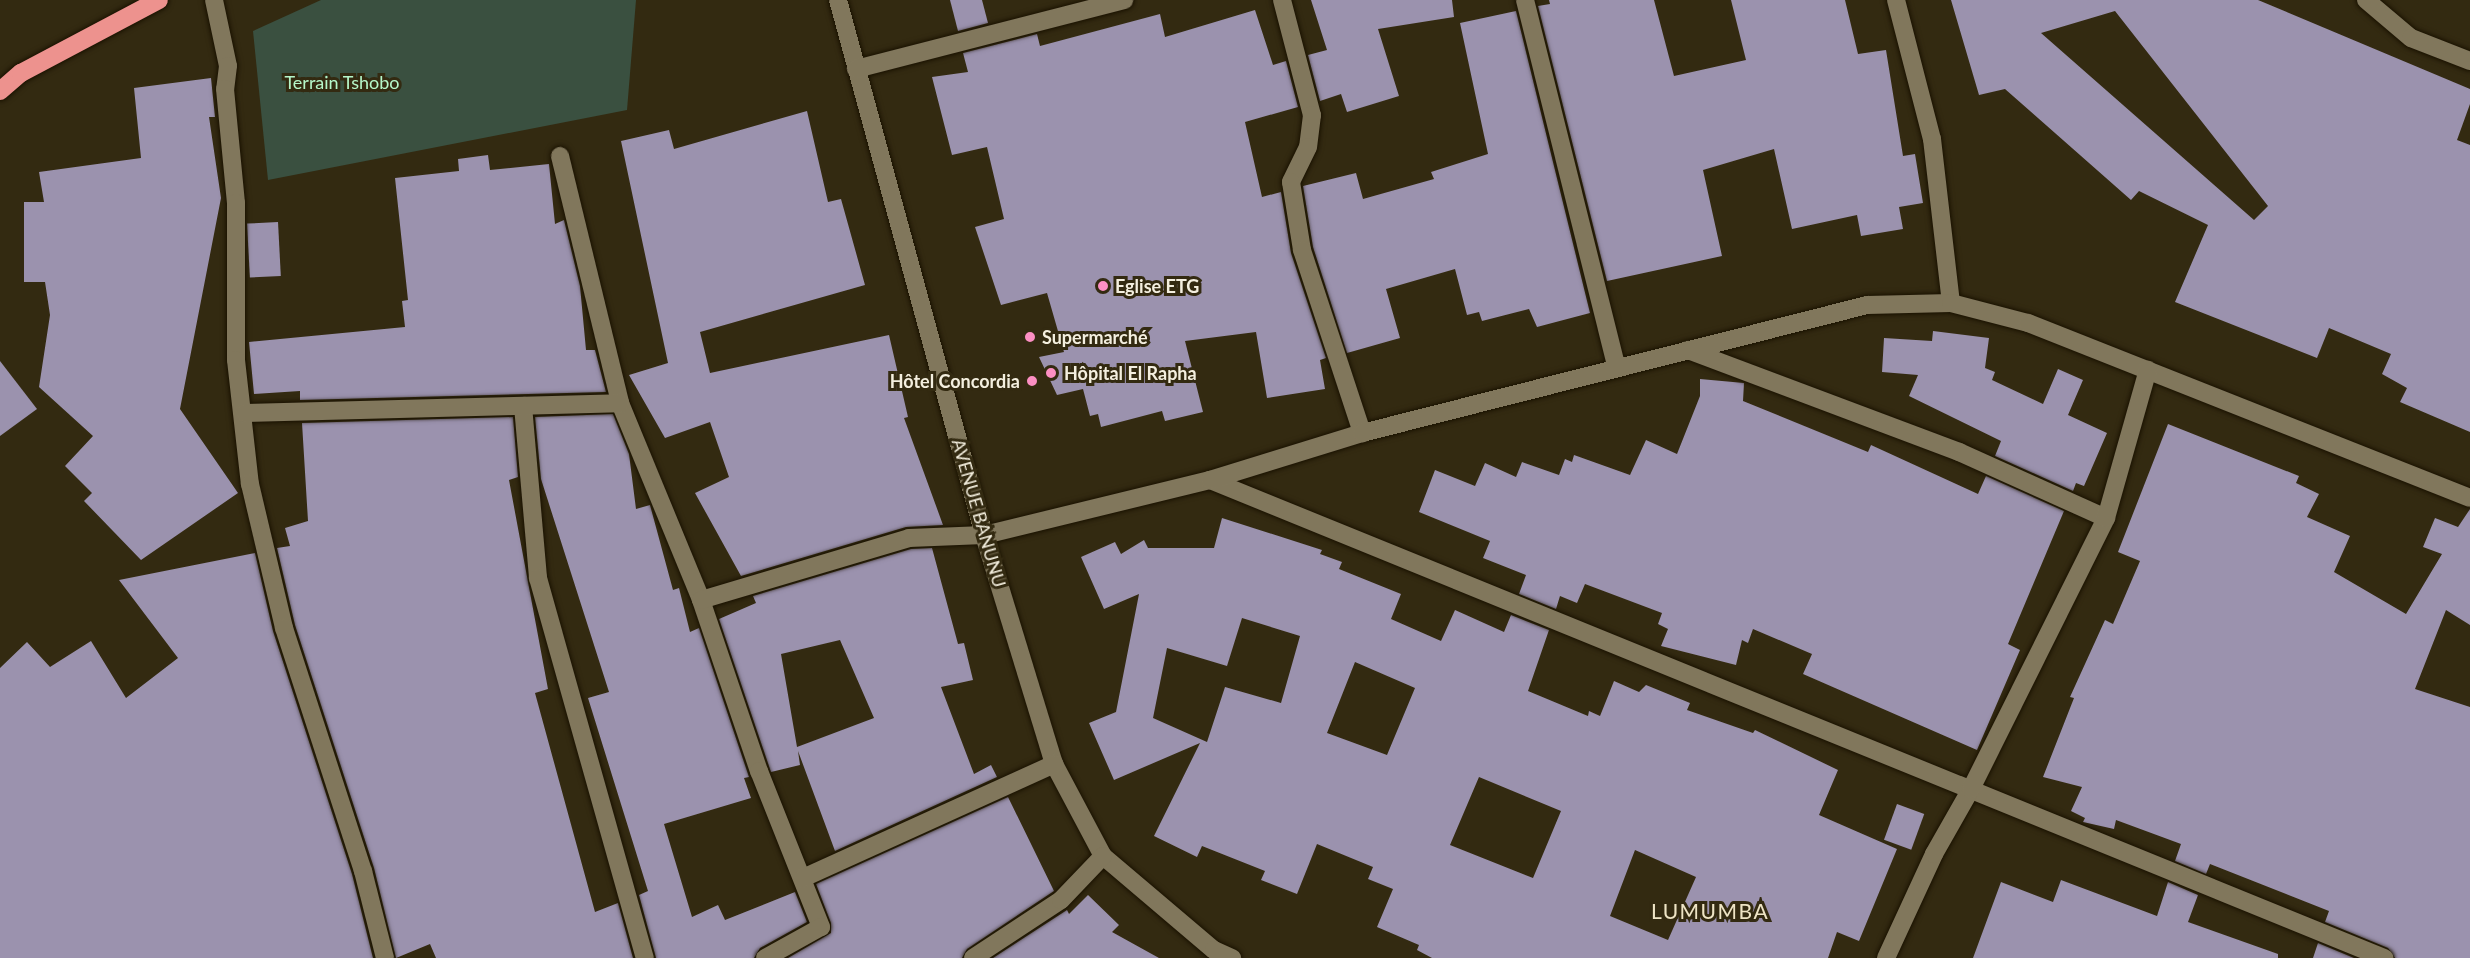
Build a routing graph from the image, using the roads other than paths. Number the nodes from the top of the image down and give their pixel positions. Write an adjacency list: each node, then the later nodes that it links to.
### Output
1 (159, 0): 11 (highway)
2 (214, 0): 19 (street)
3 (838, 0): 10 (street, AVENUE BANUNU)
4 (1124, 0): 10 (street)
5 (1282, 0): 20 (street)
6 (1525, 0): 15 (street)
7 (1896, 0): 13 (street)
8 (2366, 0): 9 (street)
9 (2470, 61)
10 (856, 69): 24 (street, AVENUE BANUNU)
11 (0, 91)
12 (560, 156): 17 (street)
13 (1951, 303): 14 (street); 16 (street)
14 (1688, 350): 15 (street); 23 (street)
15 (1617, 368): 20 (street)
16 (2148, 370): 22 (street); 23 (street)
17 (620, 403): 18 (street); 25 (street)
18 (523, 406): 19 (street); 32 (street)
19 (245, 413): 31 (street)
20 (1362, 433): 21 (street)
21 (1210, 480): 24 (street); 27 (street)
22 (2470, 498)
23 (2106, 518): 27 (street)
24 (984, 535): 25 (street); 26 (street, AVENUE BANUNU)
25 (701, 600): 29 (street)
26 (1054, 764): 28 (street, AVENUE BANUNU); 29 (street)
27 (1971, 789): 36 (street); 37 (street)
28 (1103, 856): 30 (street, AVENUE BANUNU); 34 (street)
29 (803, 878): 33 (street)
30 (1212, 954): 35 (street, AVENUE BANUNU)
31 (385, 958)
32 (645, 958)
33 (765, 958)
34 (973, 958)
35 (1232, 958)
36 (1886, 958)
37 (2384, 958)

